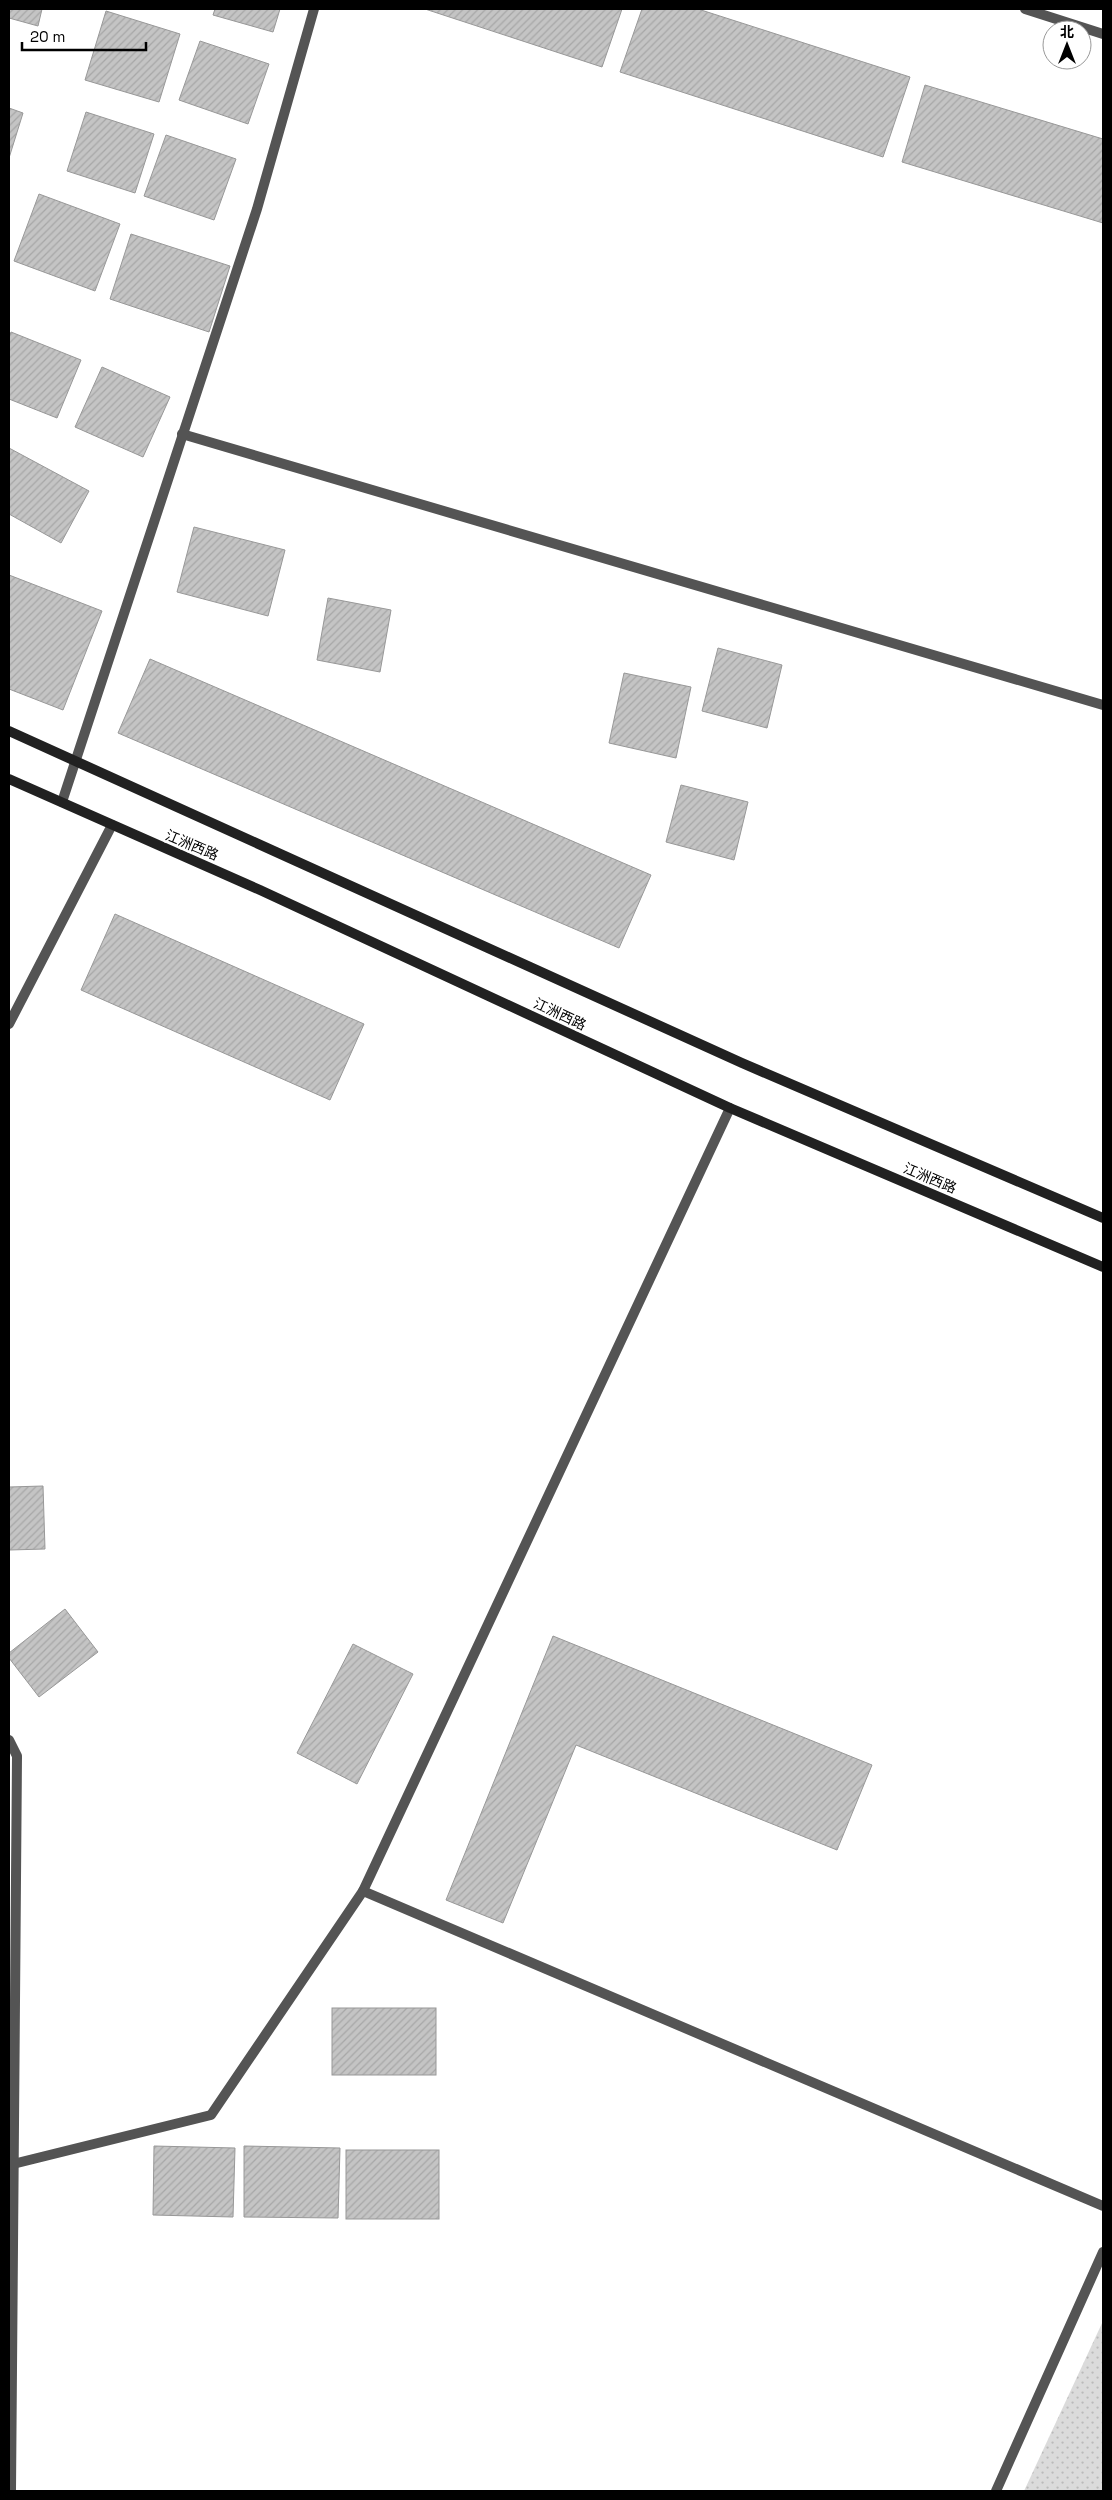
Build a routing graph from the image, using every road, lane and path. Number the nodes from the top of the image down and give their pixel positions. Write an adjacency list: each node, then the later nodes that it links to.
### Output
1 (314, 9): 4 (street)
2 (1025, 9): 3 (street)
3 (1103, 34)
4 (182, 434): 5 (street); 7 (street)
5 (1103, 705)
6 (9, 731): 7 (main road, 江洲西路)
7 (76, 760): 9 (street); 13 (main road, 江洲西路)
8 (9, 779): 9 (main road, 江洲西路)
9 (62, 802): 10 (main road, 江洲西路)
10 (112, 825): 11 (street); 12 (main road, 江洲西路)
11 (9, 1024)
12 (730, 1108): 14 (main road, 江洲西路); 16 (street)
13 (1103, 1218)
14 (1103, 1267)
15 (9, 1740): 17 (street)
16 (363, 1891): 17 (street); 18 (street)
17 (11, 2165): 20 (street)
18 (1103, 2206)
19 (1103, 2252): 21 (street)
20 (11, 2491)
21 (996, 2491)

